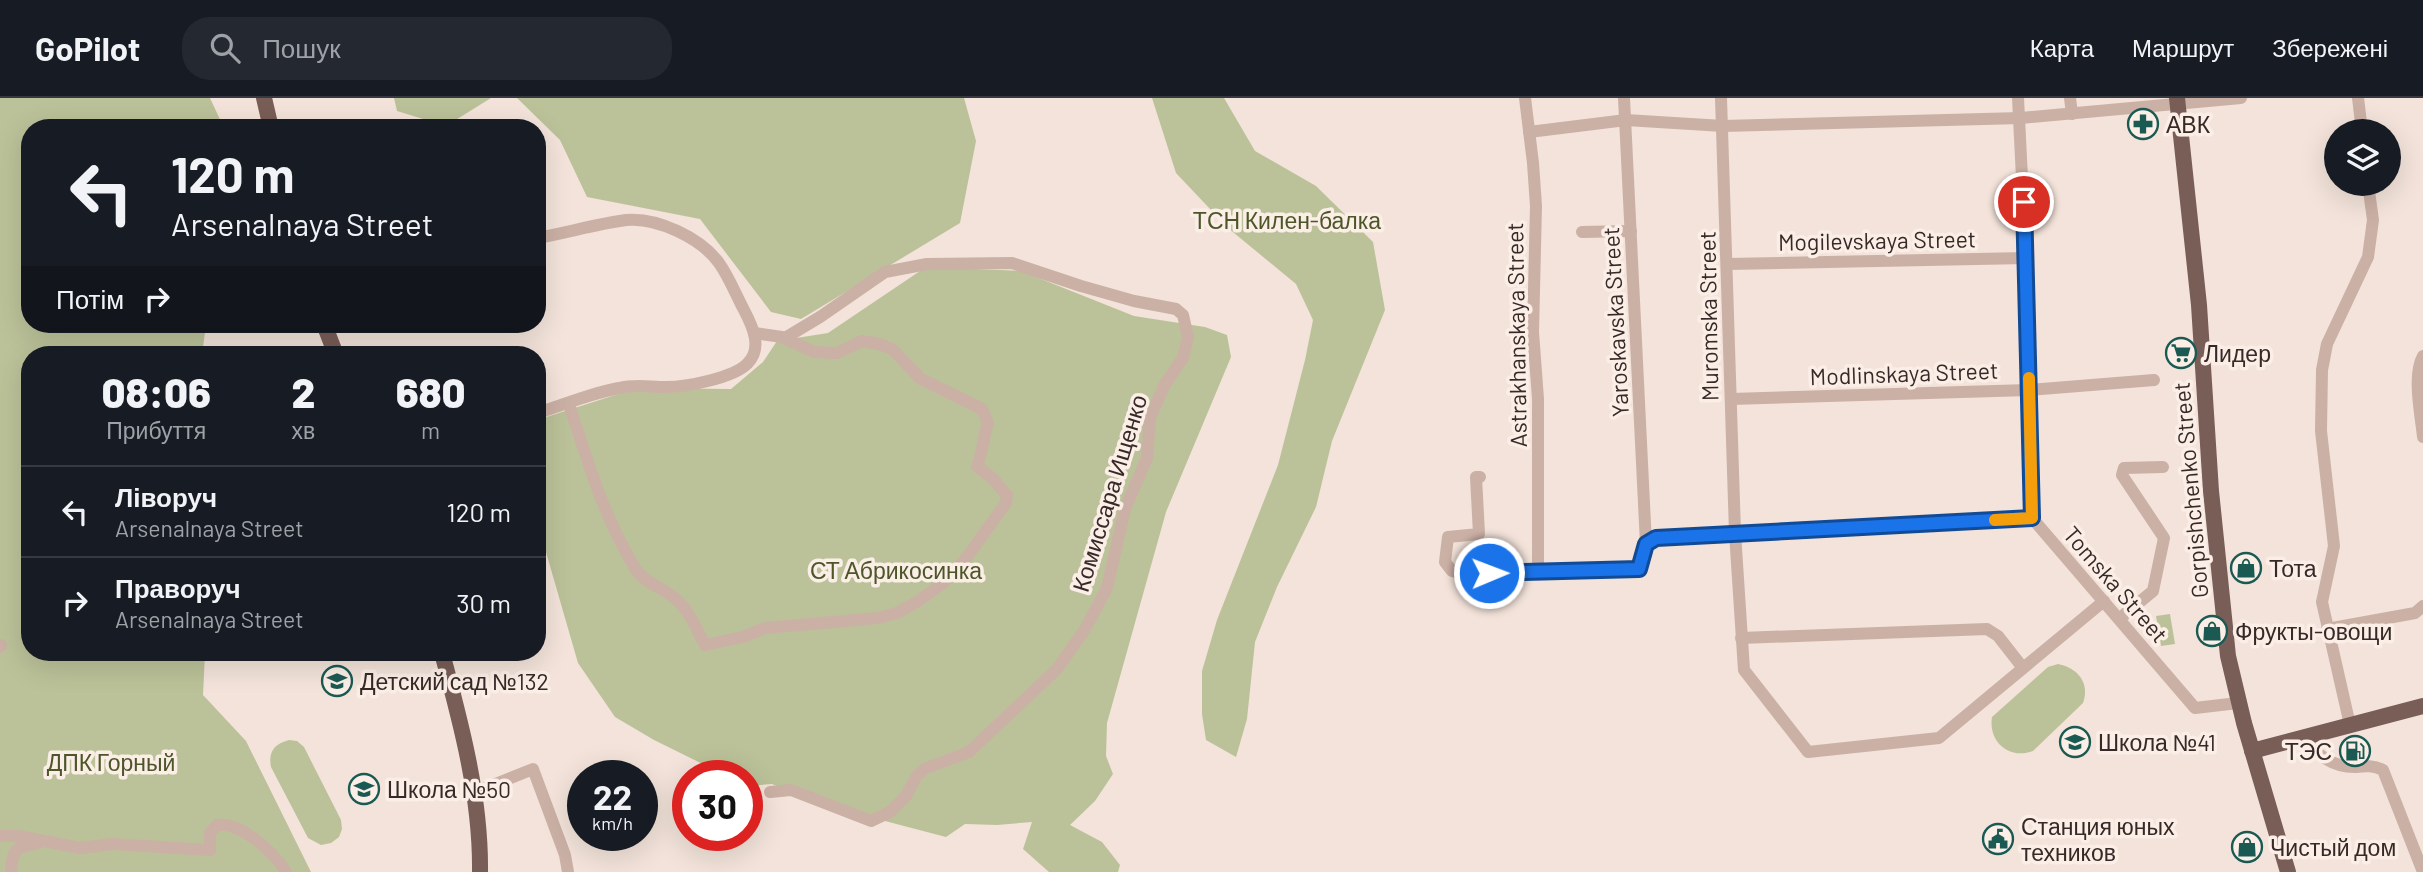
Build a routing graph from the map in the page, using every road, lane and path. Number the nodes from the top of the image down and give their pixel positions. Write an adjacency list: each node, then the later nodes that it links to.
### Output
1 (264, 98): 12 (main road)
2 (1525, 98): 16 (street, Astrakhanskaya Street)
3 (1624, 98): 14 (street, Yaroskavska Street)
4 (1721, 98): 15 (street, Muromska Street)
5 (2018, 98): 11 (street, Tomska Street)
6 (2070, 98): 10 (street)
7 (2241, 98): 9 (street)
8 (2358, 98): 13 (street)
9 (2177, 101): 10 (street); 45 (main road, Gorpishchenko Street)
10 (2072, 114): 11 (street)
11 (2021, 118): 15 (street); 21 (street, Tomska Street)
12 (269, 119)
13 (2361, 119)
14 (1626, 120): 15 (street); 16 (street); 18 (street, Yaroskavska Street)
15 (1723, 126): 22 (street, Muromska Street)
16 (1529, 132): 37 (street, Astrakhanskaya Street)
17 (2370, 196): 41 (street)
18 (1632, 231): 19 (street); 36 (street, Yaroskavska Street)
19 (1582, 232)
20 (546, 237): 23 (street)
21 (2026, 258): 22 (street, Mogilevskaya Street); 27 (street, Tomska Street)
22 (1728, 264): 28 (street, Muromska Street)
23 (754, 333): 24 (street); 29 (street)
24 (785, 338): 29 (street); 50 (street, Комиссара Ищенко)
25 (2423, 356): 31 (street)
26 (2154, 380): 27 (street, Modlinskaya Street)
27 (2029, 390): 28 (street, Modlinskaya Street); 34 (street, Tomska Street)
28 (1731, 399): 35 (street, Muromska Street)
29 (569, 404): 30 (street)
30 (546, 410)
31 (2423, 437)
32 (2163, 467): 40 (street)
33 (1480, 477): 37 (street)
34 (2032, 518): 35 (street); 38 (street, Tomska Street)
35 (1735, 533): 36 (street); 42 (street, Muromska Street)
36 (1646, 544): 37 (street)
37 (1538, 572)
38 (2104, 601): 40 (street, Tomska Street); 44 (street)
39 (2423, 606): 41 (street)
40 (2119, 619): 45 (street, Tomska Street)
41 (2327, 629): 47 (street)
42 (1741, 638): 44 (street); 44 (street, Muromska Street)
43 (444, 661): 51 (main road)
44 (2023, 668)
45 (2238, 703): 49 (main road, Gorpishchenko Street)
46 (2423, 706): 47 (main road)
47 (2350, 725): 48 (main road)
48 (2301, 737): 49 (main road); 59 (street)
49 (2252, 751): 58 (main road, Gorpishchenko Street)
50 (770, 792)
51 (473, 793): 56 (main road); 57 (street)
52 (0, 836): 53 (street)
53 (45, 842): 54 (street); 55 (street)
54 (11, 872)
55 (286, 872)
56 (480, 872)
57 (568, 872)
58 (2288, 872)
59 (2423, 872)

